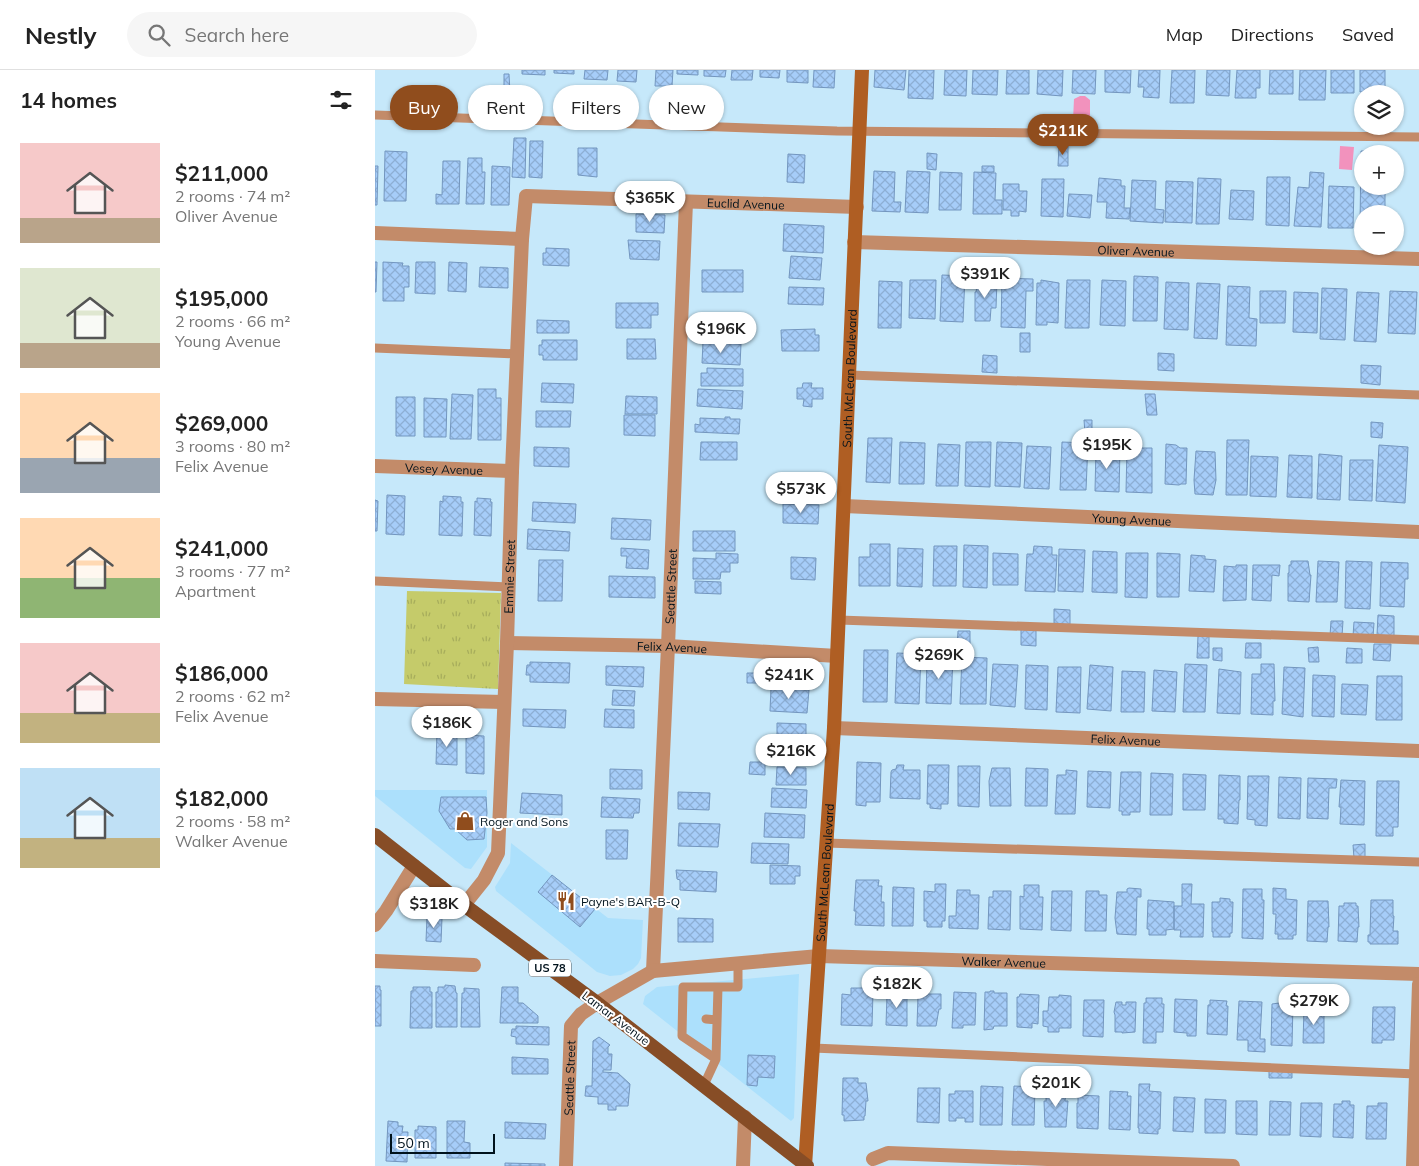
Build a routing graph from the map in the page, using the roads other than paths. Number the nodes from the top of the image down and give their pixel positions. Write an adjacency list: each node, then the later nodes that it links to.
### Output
1 (862, 70): 3 (main road, South McLean Boulevard)
2 (375, 115): 3 (lane)
3 (859, 130): 4 (lane); 6 (main road, South McLean Boulevard)
4 (1419, 137)
5 (686, 202): 6 (street, Euclid Avenue); 8 (street, Euclid Avenue); 24 (street, Seattle Street)
6 (857, 207): 9 (main road, South McLean Boulevard)
7 (375, 233): 8 (street)
8 (522, 240): 12 (street, Emmie Street)
9 (854, 242): 10 (street, Oliver Avenue); 13 (main road, South McLean Boulevard)
10 (1419, 259)
11 (375, 348): 12 (lane)
12 (517, 354): 16 (street, Emmie Street)
13 (849, 374): 14 (lane); 17 (main road, South McLean Boulevard)
14 (1419, 395)
15 (375, 466): 16 (street, Vesey Avenue)
16 (512, 471): 20 (street, Emmie Street)
17 (844, 506): 18 (street, Young Avenue); 21 (main road, South McLean Boulevard)
18 (1419, 532)
19 (375, 581): 20 (lane)
20 (509, 587): 23 (street, Emmie Street)
21 (839, 620): 22 (lane); 25 (main road, South McLean Boulevard)
22 (1419, 640)
23 (507, 643): 24 (street, Felix Avenue); 27 (street, Emmie Street)
24 (668, 646): 25 (street, Felix Avenue); 41 (street, Seattle Street)
25 (837, 656): 28 (main road, South McLean Boulevard)
26 (375, 699): 27 (street)
27 (504, 702): 34 (street, Emmie Street)
28 (834, 728): 29 (street, Felix Avenue); 31 (main road, South McLean Boulevard)
29 (1419, 751)
30 (375, 835): 33 (main road, Lamar Avenue / US 78)
31 (826, 843): 32 (lane); 36 (main road, South McLean Boulevard)
32 (1419, 862)
33 (414, 866): 34 (main road, Lamar Avenue / US 78); 35 (street)
34 (464, 905): 46 (main road, Lamar Avenue / US 78)
35 (375, 925)
36 (819, 956): 38 (street, Walker Avenue); 42 (street, Walker Avenue); 51 (main road, South McLean Boulevard)
37 (375, 961): 39 (street)
38 (738, 962): 40 (street, Walker Avenue); 45 (lane)
39 (475, 964)
40 (683, 968): 41 (street, Walker Avenue); 44 (lane)
41 (653, 971): 46 (street, Walker Avenue)
42 (1419, 974)
43 (1419, 984): 53 (street)
44 (683, 987): 45 (lane); 52 (lane)
45 (718, 987): 48 (lane)
46 (597, 1003): 54 (main road, Lamar Avenue / US 78); 57 (street, Seattle Street)
47 (706, 1003): 48 (lane)
48 (717, 1003): 50 (lane)
49 (706, 1019): 50 (lane)
50 (717, 1020): 52 (lane)
51 (813, 1048): 53 (lane); 59 (main road, South McLean Boulevard)
52 (716, 1059): 54 (lane)
53 (1416, 1074): 61 (street)
54 (704, 1085): 55 (main road, Lamar Avenue / US 78)
55 (745, 1117): 58 (street); 59 (main road, Lamar Avenue / US 78)
56 (873, 1159): 60 (street)
57 (566, 1166)
58 (743, 1166)
59 (806, 1166)
60 (1233, 1166)
61 (1413, 1166)

